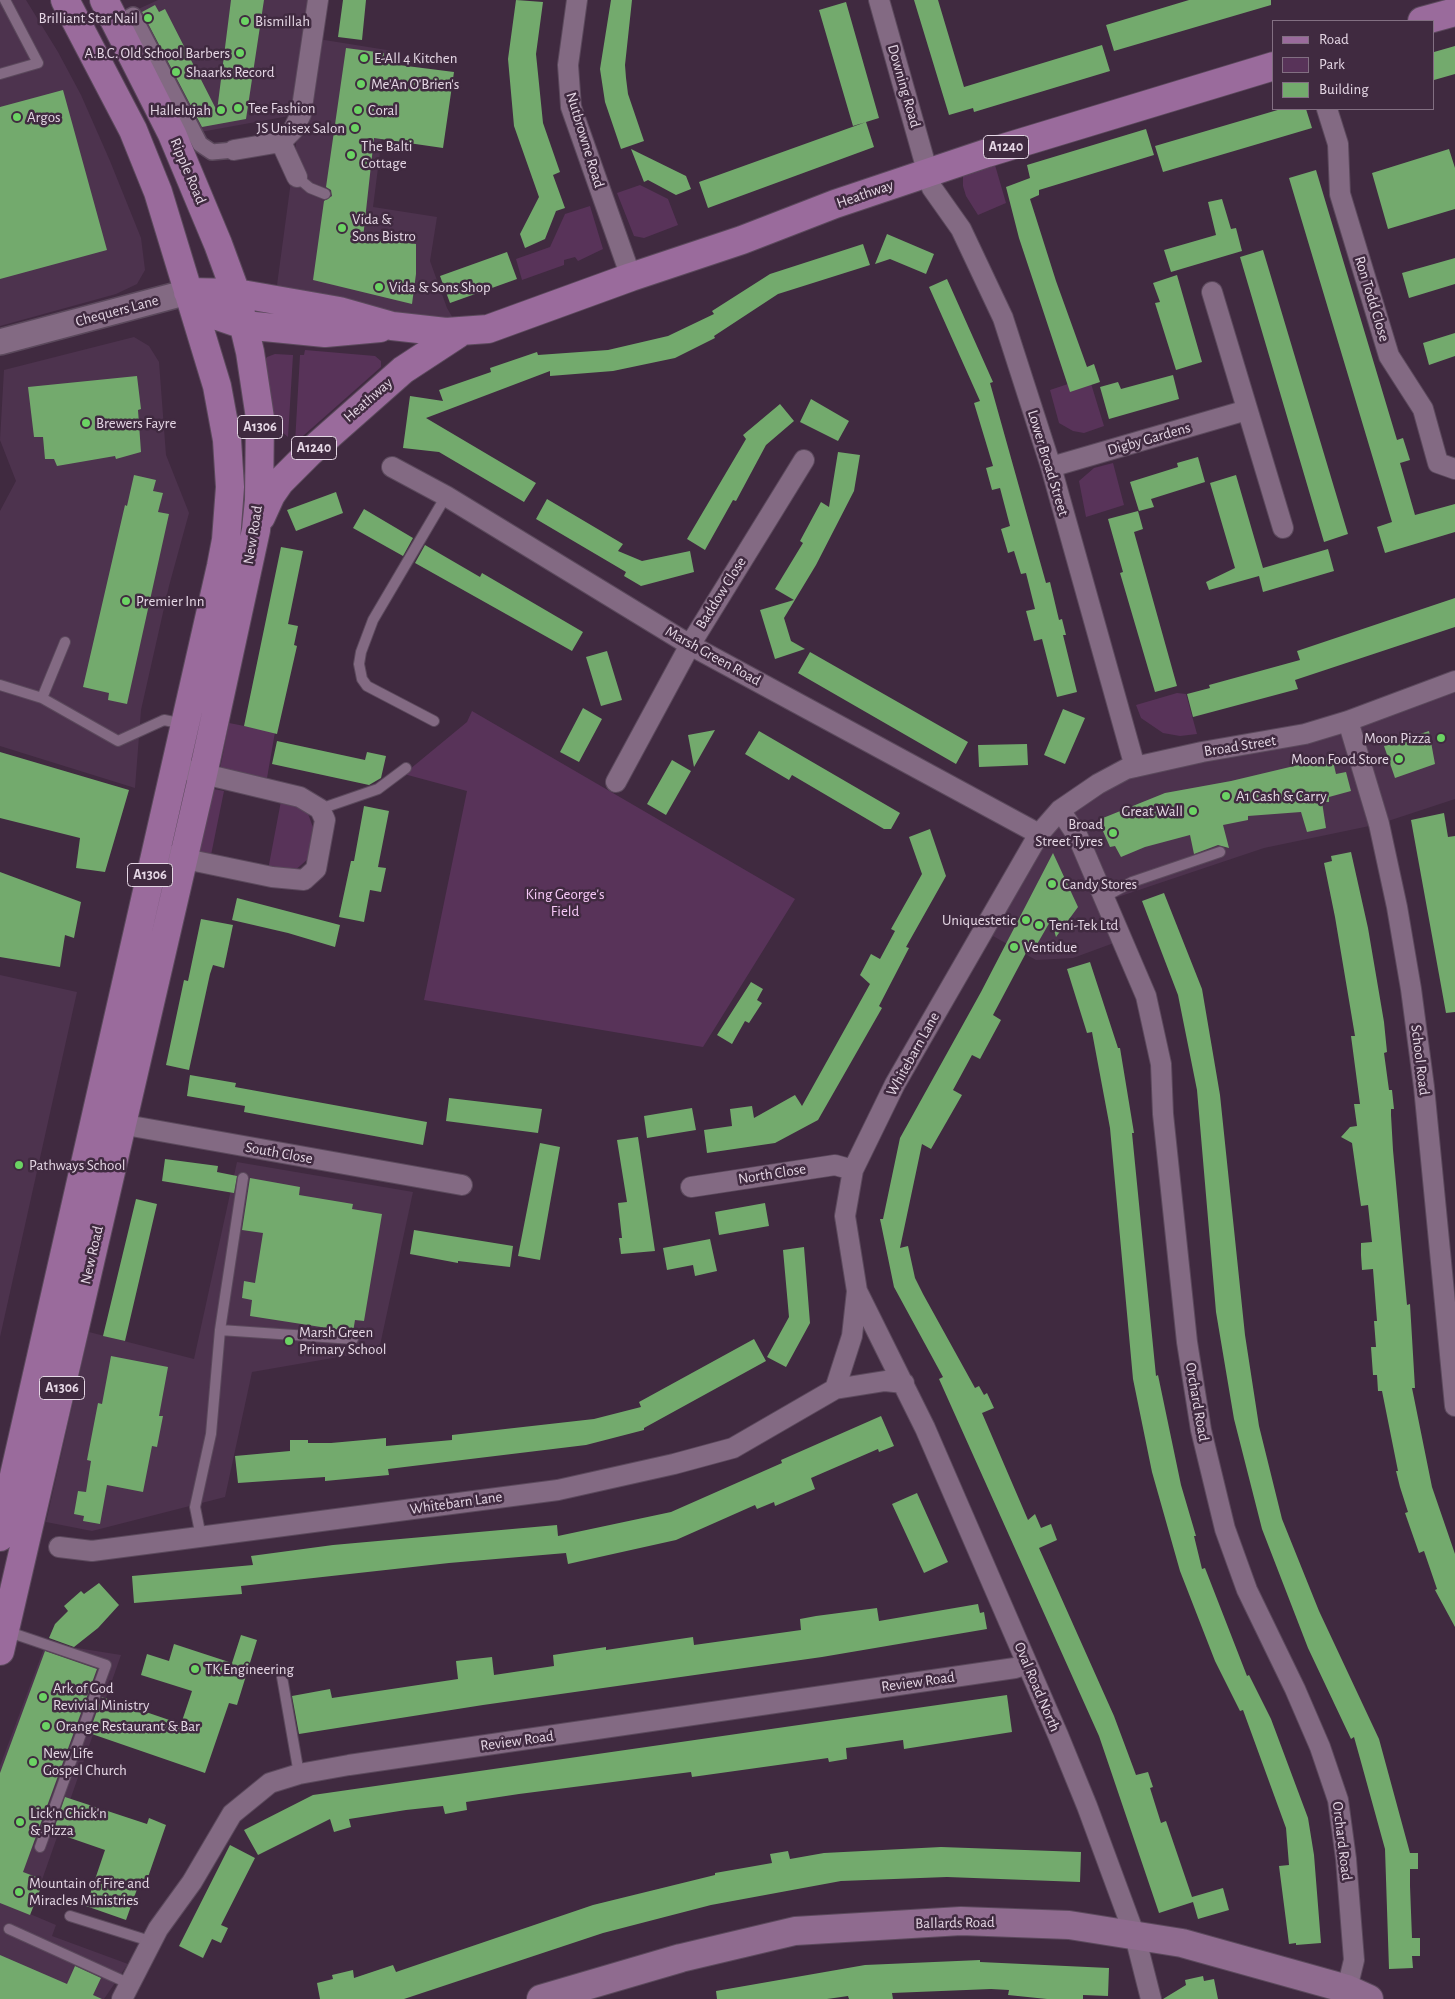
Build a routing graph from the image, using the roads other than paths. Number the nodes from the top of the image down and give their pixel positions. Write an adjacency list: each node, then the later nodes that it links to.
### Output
1 (5, 0): 11 (lane)
2 (65, 0): 19 (main road, A1306)
3 (104, 0): 9 (main road, Ripple Road / A1306)
4 (318, 0): 13 (street)
5 (577, 0): 18 (street, Nutbrowne Road)
6 (879, 0): 15 (street, Downing Road)
7 (1455, 12): 8 (main road)
8 (1426, 20)
9 (117, 24): 14 (street); 21 (main road, Ripple Road / A1306)
10 (1272, 67): 15 (main road, Heathway / A1240)
11 (0, 74)
12 (1327, 110): 30 (street, Ron Todd Close)
13 (281, 142): 14 (street); 16 (street)
14 (234, 150)
15 (928, 173): 18 (main road, Heathway / A1240); 29 (street, Lower Broad Street)
16 (298, 176): 17 (lane)
17 (325, 194)
18 (631, 277): 24 (main road, Heathway / A1240)
19 (188, 292): 21 (main road, Chequers Lane / A1240); 22 (main road, Heathway / A1240); 25 (street, Chequers Lane); 41 (main road, New Road / A1306)
20 (1212, 292): 26 (street)
21 (236, 293): 22 (main road, New Road / A1306); 23 (main road, Heathway / A1240)
22 (244, 325): 23 (main road, Heathway / A1240); 33 (main road, New Road / A1306)
23 (392, 326): 24 (main road, Heathway / A1240)
24 (461, 332): 33 (main road, Heathway / A1240)
25 (0, 342)
26 (1246, 410): 29 (street, Digby Gardens); 32 (street)
27 (804, 460): 35 (street, Baddow Close)
28 (392, 467): 31 (street, Marsh Green Road)
29 (1051, 467): 42 (street, Lower Broad Street)
30 (1455, 469)
31 (446, 496): 35 (street, Marsh Green Road); 39 (lane)
32 (1283, 528)
33 (256, 530): 41 (main road, New Road / A1306)
34 (65, 642): 38 (lane)
35 (690, 644): 46 (street, Baddow Close); 49 (street, Marsh Green Road)
36 (1455, 681): 40 (street, Broad Street)
37 (0, 685): 38 (lane)
38 (42, 698): 41 (lane)
39 (434, 721)
40 (1348, 721): 42 (street, Broad Street); 65 (street, School Road)
41 (198, 727): 43 (main road, New Road / A1306); 45 (main road, New Road / A1306)
42 (1136, 766): 48 (street, Broad Street)
43 (175, 767): 45 (street); 51 (main road, New Road / A1306)
44 (406, 768): 47 (lane)
45 (203, 774): 47 (street); 52 (main road, New Road / A1306)
46 (616, 782)
47 (320, 809): 52 (street)
48 (1060, 810): 49 (street, Broad Street); 53 (street, Orchard Road)
49 (1039, 834): 56 (street, Whitebarn Lane)
50 (1220, 852): 53 (lane)
51 (155, 853): 52 (street); 54 (main road, New Road / A1306)
52 (183, 859): 55 (main road, New Road / A1306)
53 (1104, 896): 79 (street, Orchard Road)
54 (95, 1120): 55 (street, South Close); 66 (main road, New Road / A1306)
55 (123, 1124): 58 (street, South Close); 69 (main road, New Road / A1306)
56 (853, 1170): 59 (street, North Close); 60 (street, Whitebarn Lane)
57 (243, 1178): 61 (lane)
58 (462, 1186)
59 (691, 1187)
60 (858, 1291): 63 (street, Whitebarn Lane); 64 (street, Whitebarn Lane)
61 (220, 1330): 62 (lane); 67 (lane)
62 (353, 1339)
63 (904, 1383): 64 (street, Whitebarn Lane); 70 (street, Oval Road North)
64 (835, 1389): 67 (street, Whitebarn Lane)
65 (1455, 1406)
66 (0, 1537)
67 (201, 1537): 68 (street, Whitebarn Lane)
68 (59, 1547)
69 (3, 1641): 73 (lane)
70 (1027, 1664): 72 (street, Review Road); 76 (street, Oval Road North)
71 (282, 1677): 72 (lane)
72 (299, 1774): 77 (street, Review Road)
73 (40, 1847)
74 (70, 1916): 77 (lane)
75 (9, 1929): 78 (lane)
76 (1135, 1936): 79 (main road, Ballards Road); 80 (main road, Ballards Road); 81 (street, Oval Road North)
77 (153, 1942): 78 (street, Review Road)
78 (126, 1992)
79 (1358, 1994)
80 (541, 1999)
81 (1151, 1999)

